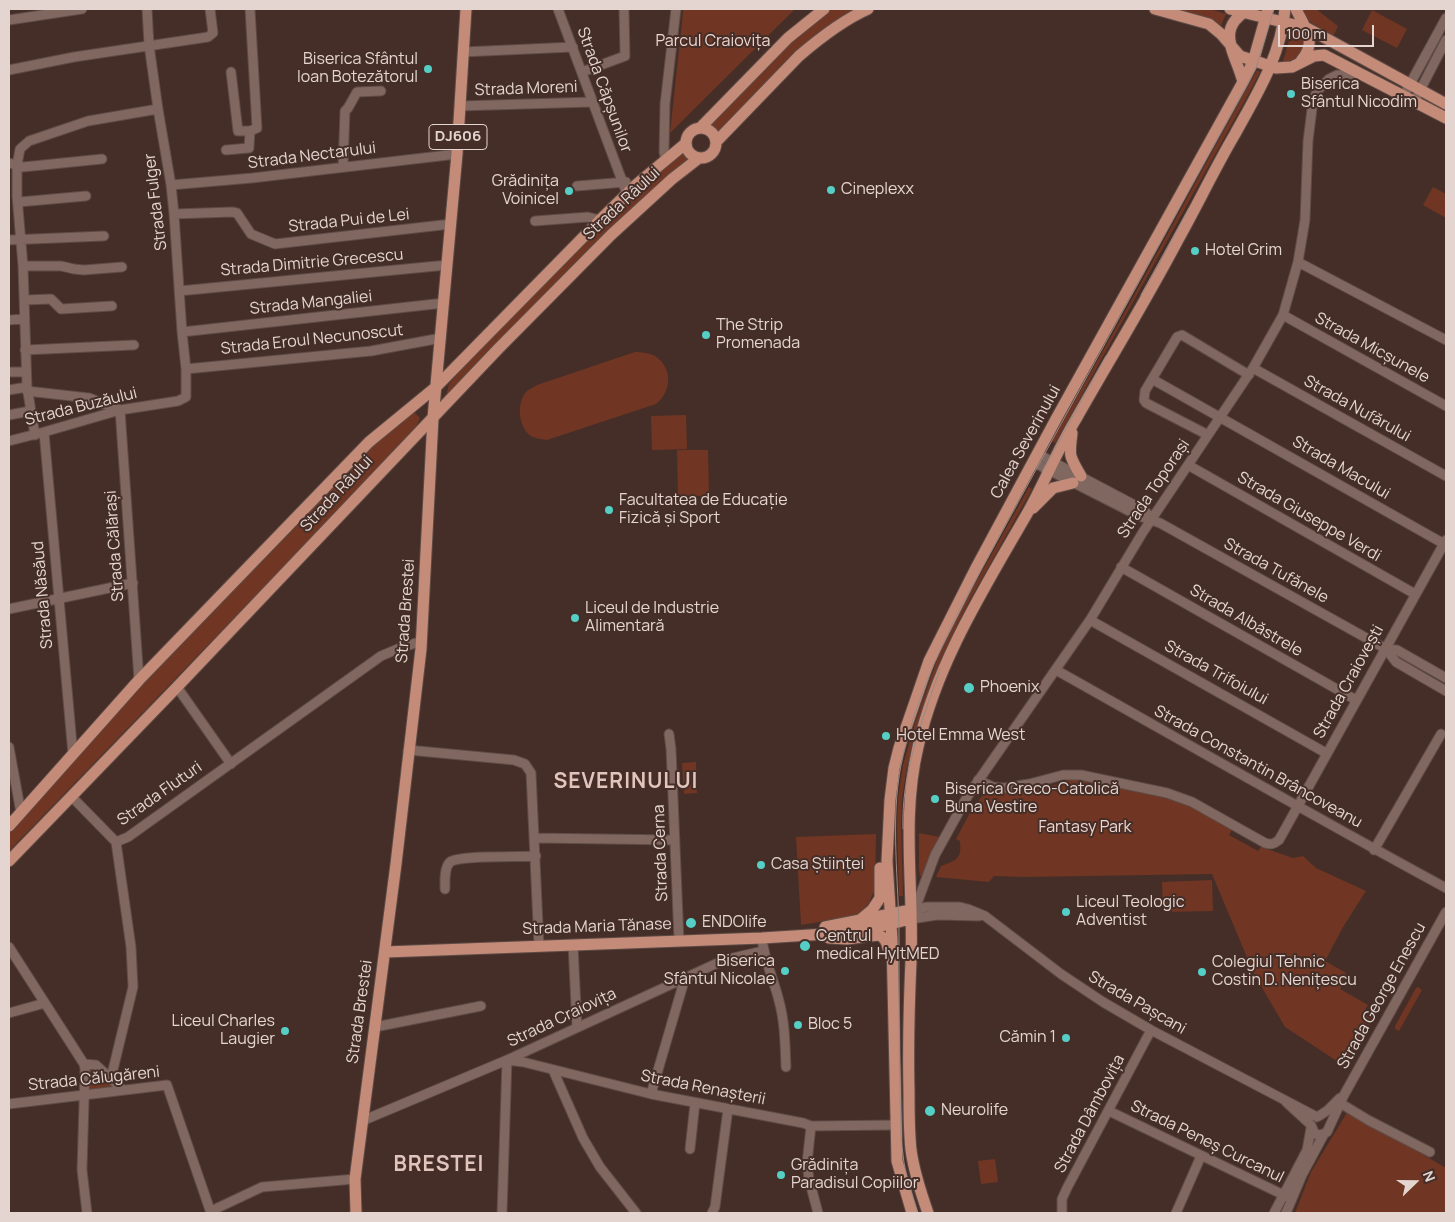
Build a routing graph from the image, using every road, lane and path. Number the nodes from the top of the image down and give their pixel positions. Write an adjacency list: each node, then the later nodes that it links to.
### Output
1 (82, 9): 19 (street)
2 (147, 9): 23 (street, Strada Fulger)
3 (210, 9): 23 (street)
4 (250, 9): 5 (street); 46 (street)
5 (256, 9)
6 (466, 9): 26 (main road, Strada Brestei / DJ606)
7 (558, 9): 24 (street, Strada Căpșunilor)
8 (624, 9): 32 (street)
9 (676, 9): 53 (street)
10 (824, 9): 45 (main road, Strada Râului)
11 (868, 9): 47 (main road, Strada Râului)
12 (1155, 9): 25 (main road)
13 (1230, 9): 16 (main road)
14 (1285, 9): 20 (main road, Calea Severinului)
15 (1296, 9): 21 (main road)
16 (1247, 11): 17 (main road); 25 (main road)
17 (1267, 13): 20 (main road); 27 (main road, Calea Severinului)
18 (1446, 18): 35 (street)
19 (9, 20)
20 (1284, 22): 21 (main road); 29 (main road, Calea Severinului)
21 (1307, 28): 28 (main road); 35 (main road)
22 (1446, 40): 35 (street)
23 (149, 45): 30 (street); 43 (street, Strada Fulger)
24 (573, 47): 26 (street); 32 (street, Strada Căpșunilor)
25 (1232, 48): 27 (main road); 34 (main road)
26 (463, 52): 42 (main road, Strada Brestei / DJ606)
27 (1253, 62): 29 (main road); 34 (main road, Calea Severinului)
28 (1296, 65): 29 (main road); 33 (main road); 36 (main road)
29 (1271, 67): 36 (main road, Calea Severinului)
30 (9, 70)
31 (231, 72): 46 (street)
32 (582, 72): 40 (street, Strada Căpșunilor)
33 (1362, 74): 38 (main road); 70 (street, Strada Toporași)
34 (1244, 82): 107 (main road, Calea Severinului)
35 (1415, 87): 38 (street); 39 (street); 41 (main road)
36 (1262, 88): 101 (main road, Calea Severinului)
37 (382, 91): 55 (street)
38 (1404, 95): 39 (main road)
39 (1415, 100): 44 (main road)
40 (592, 102): 42 (street, Strada Moreni); 56 (street, Strada Căpșunilor)
41 (1446, 104)
42 (460, 106): 50 (main road, Strada Brestei / DJ606)
43 (158, 109): 54 (street, Strada Năsăud); 58 (street, Strada Fulger)
44 (1446, 118)
45 (700, 128): 47 (main road); 48 (main road, Strada Râului)
46 (253, 130): 49 (street)
47 (716, 142): 51 (main road, Strada Râului)
48 (685, 144): 51 (main road); 53 (main road, Strada Râului)
49 (226, 150)
50 (457, 154): 55 (street, Strada Nectarului); 66 (main road, Strada Brestei / DJ606)
51 (699, 158): 100 (main road, Strada Râului)
52 (102, 159): 54 (street)
53 (666, 160): 57 (main road, Strada Râului)
54 (13, 164): 62 (street, Strada Năsăud)
55 (343, 167): 58 (street, Strada Nectarului)
56 (622, 181): 57 (street); 59 (street); 60 (street, Strada Căpșunilor)
57 (637, 184): 60 (main road, Strada Râului)
58 (171, 185): 63 (street, Strada Fulger)
59 (577, 186)
60 (627, 194): 64 (main road, Strada Râului)
61 (86, 196): 62 (street)
62 (15, 198): 69 (street, Strada Năsăud)
63 (174, 214): 66 (street, Strada Pui de Lei); 74 (street, Strada Fulger)
64 (600, 220): 65 (street); 91 (main road, Strada Râului)
65 (535, 221)
66 (451, 224): 71 (main road, Strada Brestei / DJ606)
67 (104, 236): 69 (street)
68 (9, 240): 69 (street)
69 (21, 240): 72 (street, Strada Năsăud)
70 (1298, 262): 78 (street, Strada Toporași); 83 (street)
71 (447, 265): 74 (street, Strada Dimitrie Grecescu); 76 (main road, Strada Brestei / DJ606)
72 (23, 266): 73 (street); 75 (street, Strada Năsăud)
73 (122, 267)
74 (179, 290): 81 (street, Strada Fulger)
75 (24, 300): 77 (street); 79 (street, Strada Năsăud)
76 (444, 303): 81 (street, Strada Mangaliei); 82 (main road, Strada Brestei / DJ606)
77 (112, 306)
78 (1283, 316): 89 (street, Strada Toporași); 95 (street, Strada Micșunele)
79 (24, 319): 80 (street); 85 (street, Strada Năsăud)
80 (9, 320)
81 (182, 332): 86 (street, Strada Fulger)
82 (441, 338): 86 (street, Strada Eroul Necunoscut); 91 (main road, Strada Brestei / DJ606)
83 (1446, 340)
84 (134, 345): 85 (street)
85 (25, 350): 88 (street, Strada Năsăud)
86 (186, 368): 94 (street, Strada Fulger)
87 (9, 372): 88 (street)
88 (26, 372): 92 (street, Strada Năsăud)
89 (1251, 372): 90 (street, Strada Nufărului); 99 (street, Strada Toporași); 110 (street, Strada Nufărului)
90 (1152, 379): 99 (street, Strada Macului); 103 (street)
91 (436, 387): 100 (main road, Strada Brestei / DJ606); 125 (main road, Strada Râului)
92 (27, 389): 93 (street); 96 (street); 97 (street, Strada Năsăud)
93 (9, 390)
94 (187, 392): 96 (street, Strada Buzăului)
95 (1446, 406)
96 (120, 410): 102 (street, Strada Buzăului); 116 (street, Strada Călărași)
97 (30, 411): 98 (street); 102 (street, Strada Năsăud)
98 (9, 415)
99 (1221, 417): 103 (street, Strada Toporași); 114 (street, Strada Macului)
100 (433, 418): 104 (main road, Strada Râului); 106 (main road, Strada Brestei / DJ606)
101 (1073, 423): 108 (main road, Calea Severinului); 111 (main road)
102 (39, 434): 105 (street, Strada Buzăului); 118 (street, Strada Năsăud)
103 (1208, 435): 109 (street, Strada Toporași)
104 (414, 437): 106 (main road); 126 (main road, Strada Râului)
105 (9, 441)
106 (432, 442): 121 (main road, Strada Brestei / DJ606)
107 (1035, 458): 108 (street, Strada Tufănele); 140 (main road, Calea Severinului)
108 (1052, 466): 111 (street, Strada Tufănele); 112 (main road, Calea Severinului)
109 (1188, 466): 113 (street, Strada Toporași); 117 (street, Strada Giuseppe Verdi)
110 (1446, 476)
111 (1077, 480): 112 (main road); 113 (street, Strada Tufănele)
112 (1027, 513): 151 (main road, Calea Severinului)
113 (1152, 520): 115 (street, Strada Toporași); 122 (street, Strada Tufănele)
114 (1446, 543): 117 (street, Strada Craiovești)
115 (1121, 567): 120 (street, Strada Toporași); 128 (street, Strada Albăstrele)
116 (133, 583): 118 (street); 125 (street, Strada Călărași)
117 (1415, 594): 122 (street, Strada Craiovești)
118 (58, 598): 119 (street); 134 (street, Strada Năsăud)
119 (9, 609)
120 (1090, 620): 123 (street, Strada Toporași); 133 (street, Strada Trifoiului)
121 (422, 641): 132 (main road, Strada Brestei / DJ606); 135 (street, Strada Fluturi)
122 (1386, 649): 124 (street); 127 (street); 128 (street, Strada Craiovești)
123 (1056, 670): 136 (street, Strada Toporași); 138 (street, Strada Constantin Brâncoveanu)
124 (1446, 678)
125 (139, 680): 134 (main road, Strada Râului)
126 (177, 687): 135 (street); 137 (main road, Strada Râului)
127 (1446, 691)
128 (1356, 700): 133 (street, Strada Craiovești)
129 (669, 734): 143 (street, Strada Cerna)
130 (1441, 734): 145 (street)
131 (9, 747): 139 (street)
132 (408, 750): 142 (street); 162 (main road, Strada Brestei / DJ606)
133 (1326, 753): 138 (street, Strada Craiovești)
134 (73, 755): 139 (main road, Strada Râului)
135 (231, 764): 144 (street, Strada Fluturi)
136 (978, 780): 138 (street, Strada Craiovești); 151 (street, Strada Toporași)
137 (71, 796): 144 (street); 147 (main road, Strada Râului)
138 (1298, 805): 145 (street, Strada Constantin Brâncoveanu)
139 (21, 813): 141 (main road, Strada Râului)
140 (888, 822): 152 (main road, Calea Severinului); 153 (main road)
141 (9, 826)
142 (535, 838): 143 (street); 146 (street)
143 (675, 840): 156 (street, Strada Cerna)
144 (116, 842): 176 (street, Strada Fluturi)
145 (1374, 850): 148 (street, Strada Constantin Brâncoveanu)
146 (536, 856): 149 (street); 159 (street)
147 (9, 861)
148 (1446, 888)
149 (445, 889)
150 (1446, 912): 181 (street, Strada George Enescu)
151 (912, 913): 152 (main road, Strada Maria Tănase); 171 (street, Strada Pașcani); 206 (main road, Calea Severinului)
152 (891, 918): 153 (main road, Strada Maria Tănase); 154 (main road, Strada Maria Tănase); 163 (main road, Calea Severinului)
153 (860, 920): 154 (main road, Strada Maria Tănase)
154 (810, 934): 155 (main road, Strada Maria Tănase); 163 (main road)
155 (762, 938): 156 (main road, Strada Maria Tănase); 161 (street)
156 (679, 941): 157 (main road, Strada Maria Tănase)
157 (572, 945): 159 (main road, Strada Maria Tănase); 170 (street)
158 (9, 946): 165 (street)
159 (540, 946): 160 (main road, Strada Maria Tănase)
160 (409, 950): 162 (main road, Strada Maria Tănase); 167 (main road)
161 (763, 951): 164 (street, Strada Craiovița); 174 (street)
162 (385, 952): 167 (main road, Strada Brestei / DJ606)
163 (892, 964): 188 (main road)
164 (685, 978): 170 (street, Strada Craiovița); 178 (street)
165 (45, 1003): 168 (street); 173 (street)
166 (480, 1006): 169 (street)
167 (377, 1011): 169 (main road, Strada Brestei / DJ606)
168 (9, 1014)
169 (375, 1027): 187 (main road, Strada Brestei / DJ606)
170 (578, 1027): 172 (street, Strada Craiovița)
171 (1151, 1030): 180 (street, Strada Pașcani); 185 (street, Strada Dâmbovița)
172 (507, 1060): 175 (street, Strada Renașterii); 187 (street, Strada Craiovița); 201 (street)
173 (84, 1064): 176 (street); 179 (street)
174 (786, 1067)
175 (553, 1070): 178 (street, Strada Renașterii); 202 (street)
176 (111, 1078): 177 (street)
177 (122, 1089): 179 (street, Strada Călugăreni); 198 (street, Strada Călugăreni)
178 (651, 1094): 182 (street, Strada Renașterii)
179 (84, 1096): 183 (street, Strada Călugăreni); 199 (street)
180 (1284, 1099): 186 (street, Strada Pașcani); 190 (street, Strada Pașcani)
181 (1342, 1099): 186 (street, Strada George Enescu); 191 (street, Strada George Enescu); 193 (street)
182 (695, 1103): 184 (street, Strada Renașterii); 192 (street)
183 (9, 1104)
184 (728, 1109): 189 (street, Strada Renașterii); 203 (street)
185 (1108, 1111): 194 (street, Strada Peneș Curcanul); 207 (street, Strada Dâmbovița)
186 (1318, 1117): 190 (street); 191 (street)
187 (362, 1121): 195 (main road, Strada Brestei / DJ606)
188 (896, 1125): 189 (street, Strada Renașterii); 205 (main road)
189 (811, 1126): 204 (street)
190 (1311, 1127): 191 (street); 196 (street)
191 (1327, 1130): 197 (street, Strada George Enescu)
192 (690, 1150)
193 (1430, 1152)
194 (1201, 1156): 196 (street, Strada Peneș Curcanul); 208 (street)
195 (355, 1179): 198 (street); 200 (main road, Strada Brestei / DJ606)
196 (1283, 1195): 197 (street, Strada Peneș Curcanul); 209 (street)
197 (1292, 1199): 210 (street, Strada George Enescu)
198 (211, 1212)
199 (86, 1213)
200 (356, 1213)
201 (502, 1213)
202 (636, 1213)
203 (712, 1213)
204 (818, 1213)
205 (912, 1213)
206 (928, 1213)
207 (1062, 1213)
208 (1176, 1213)
209 (1274, 1213)
210 (1286, 1213)

